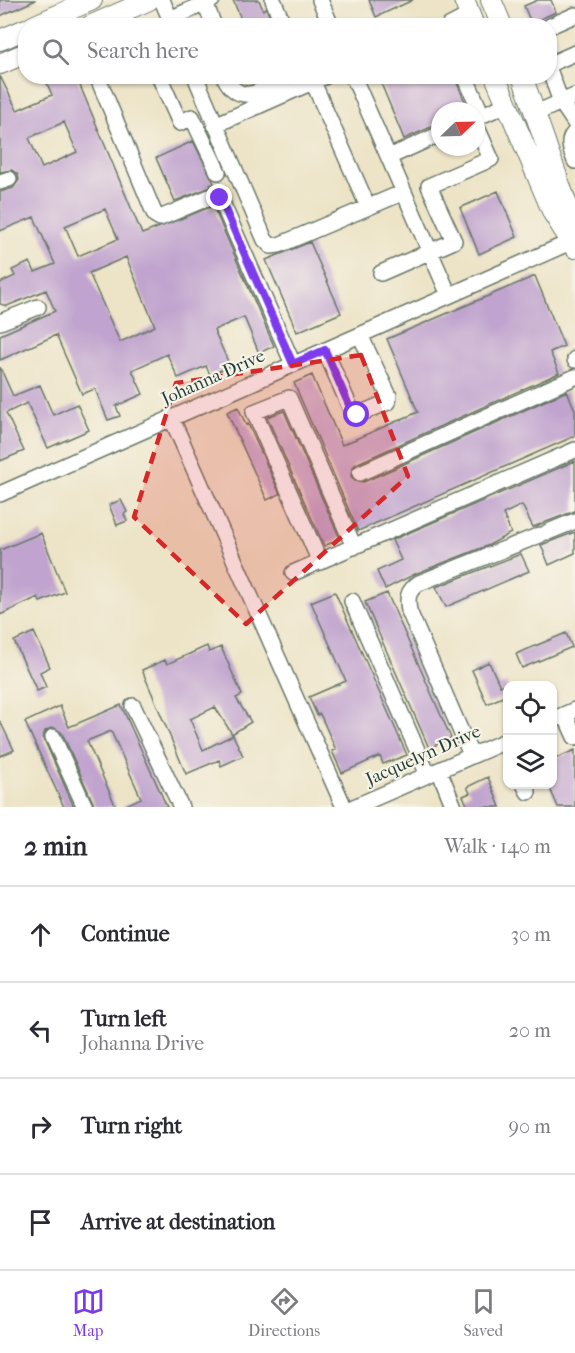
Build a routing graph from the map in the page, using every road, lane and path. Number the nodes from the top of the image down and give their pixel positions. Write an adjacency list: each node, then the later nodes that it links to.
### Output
1 (92, 0): 9 (main road)
2 (149, 0): 10 (main road)
3 (162, 0): 11 (street)
4 (273, 0): 14 (street)
5 (320, 0): 15 (street)
6 (491, 0): 16 (main road)
7 (207, 1): 12 (street); 13 (street)
8 (575, 15): 17 (street)
9 (51, 18)
10 (126, 18)
11 (170, 18)
12 (179, 18)
13 (212, 18)
14 (281, 18)
15 (328, 18)
16 (499, 18)
17 (557, 23)
18 (18, 32): 19 (main road)
19 (0, 40)
20 (575, 53): 22 (street)
21 (18, 56): 23 (main road)
22 (557, 61)
23 (0, 64)
24 (557, 83): 36 (street)
25 (100, 84): 60 (street)
26 (163, 84): 49 (street)
27 (198, 84): 42 (street)
28 (229, 84): 29 (street)
29 (274, 84)
30 (311, 84): 42 (street)
31 (322, 84): 51 (street)
32 (357, 84): 47 (street)
33 (467, 84): 37 (street)
34 (498, 84): 38 (main road)
35 (525, 84): 39 (main road)
36 (568, 99): 39 (street); 41 (street)
37 (473, 102)
38 (507, 104): 40 (street); 52 (main road)
39 (536, 113): 46 (main road)
40 (485, 115)
41 (575, 123)
42 (215, 125): 51 (street)
43 (431, 138): 47 (street)
44 (572, 139): 46 (street); 48 (street)
45 (485, 141): 53 (street)
46 (550, 153): 52 (main road)
47 (389, 157): 50 (street)
48 (575, 161)
49 (218, 172)
50 (404, 192): 51 (street); 53 (street)
51 (368, 207)
52 (574, 243): 55 (street, Johanna Drive)
53 (430, 251): 54 (street); 55 (street)
54 (381, 273)
55 (449, 295): 58 (street, Johanna Drive)
56 (38, 307): 57 (street)
57 (0, 322)
58 (360, 335): 59 (street, Johanna Drive); 59 (street)
59 (325, 350): 60 (street, Johanna Drive)
60 (293, 364): 62 (street, Johanna Drive)
61 (575, 377): 64 (street)
62 (171, 417): 65 (street, Johanna Drive); 80 (street)
63 (575, 450): 67 (street)
64 (360, 473)
65 (0, 494)
66 (575, 521): 76 (street)
67 (354, 547): 68 (street); 68 (street)
68 (320, 562): 69 (street)
69 (293, 573)
70 (352, 601): 77 (street)
71 (134, 706): 79 (street)
72 (564, 715): 74 (street)
73 (53, 737): 78 (street)
74 (575, 737)
75 (503, 744): 76 (street, Jacquelyn Drive)
76 (471, 755): 77 (street, Jacquelyn Drive)
77 (433, 772): 81 (street, Jacquelyn Drive); 82 (street)
78 (85, 807)
79 (181, 807)
80 (344, 807)
81 (354, 807)
82 (454, 807)

